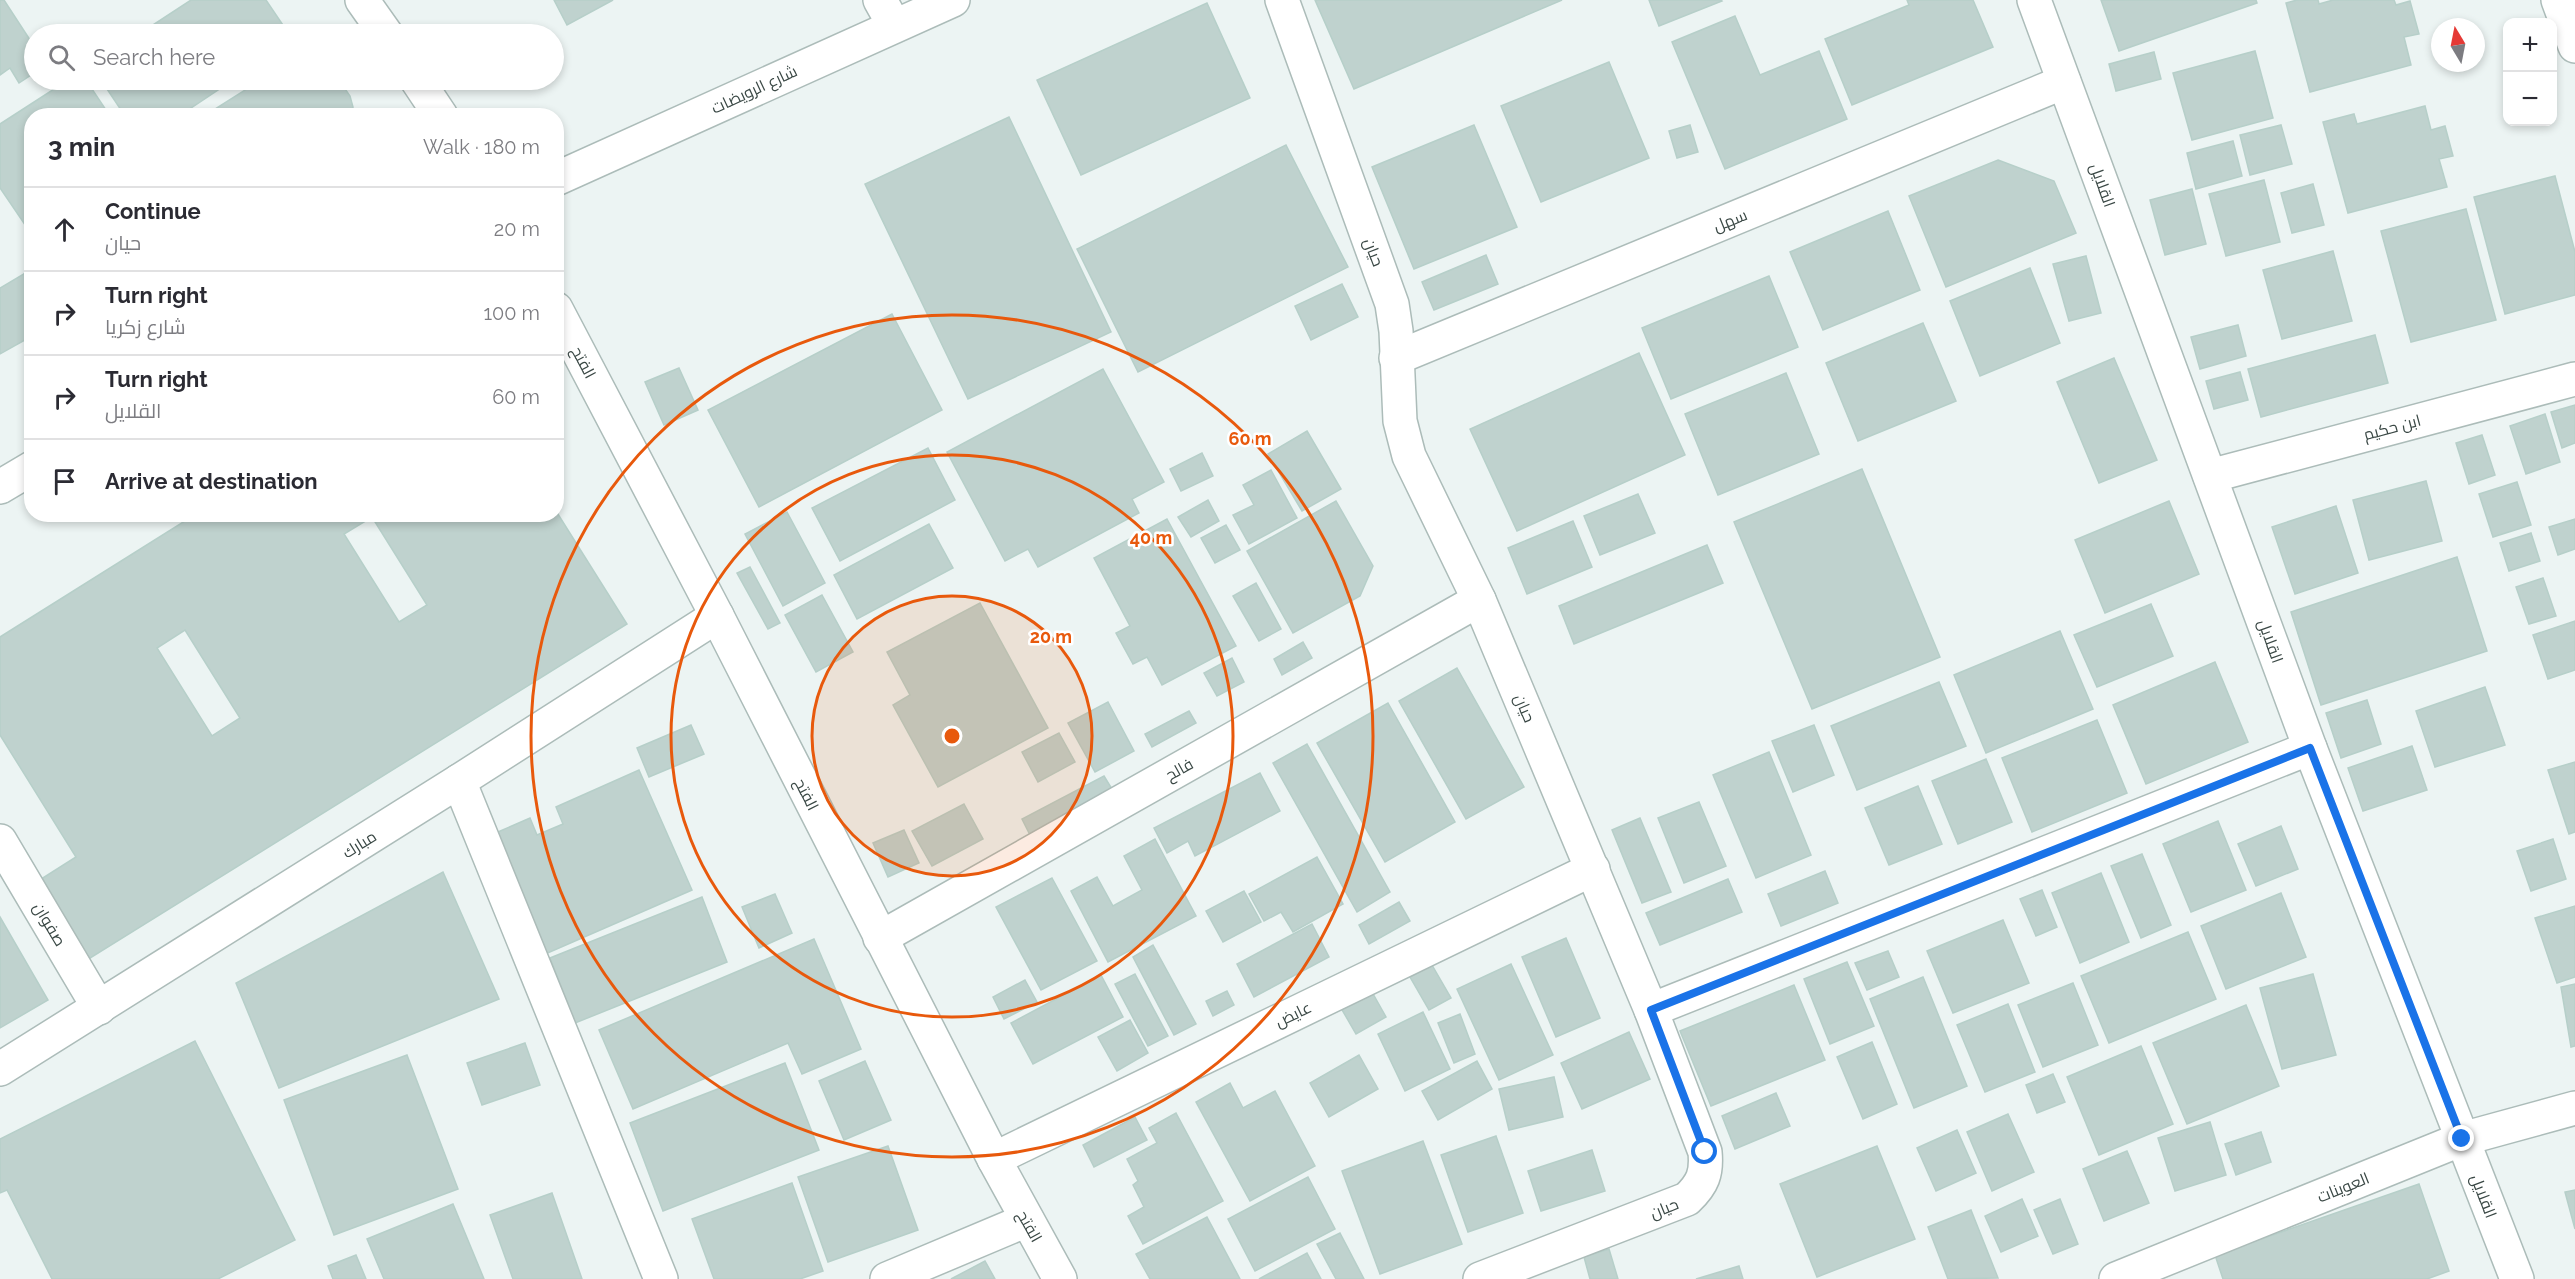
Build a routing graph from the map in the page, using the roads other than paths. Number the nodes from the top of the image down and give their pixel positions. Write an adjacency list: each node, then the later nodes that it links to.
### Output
1 (362, 0): 7 (street)
2 (953, 0): 6 (street, شارع الرويضات)
3 (1282, 0): 14 (street, حيان)
4 (2034, 0): 9 (street, القلايل)
5 (2558, 0): 8 (street)
6 (887, 13): 12 (street, شارع الرويضات)
7 (379, 24)
8 (2575, 46)
9 (2064, 82): 14 (street, سهل); 17 (street, القلايل)
10 (424, 90): 11 (street)
11 (436, 108)
12 (564, 175)
13 (564, 324): 20 (street, الفتح)
14 (1396, 358): 19 (street, حيان)
15 (2575, 379): 17 (street, ابن حكيم)
16 (24, 473): 18 (street)
17 (2210, 476): 21 (street, القلايل)
18 (0, 487)
19 (1479, 600): 24 (street, حيان); 25 (street, فالح)
20 (717, 616): 22 (street, مبارك); 25 (street, الفتح)
21 (2310, 748): 27 (street); 30 (street, القلايل)
22 (459, 781): 26 (street, مبارك); 33 (street)
23 (0, 841): 26 (street, صفوان)
24 (1593, 868): 27 (street, حيان); 31 (street, عايض)
25 (880, 938): 31 (street, الفتح)
26 (99, 1008): 28 (street, مبارك)
27 (1651, 1010): 36 (street, حيان)
28 (0, 1069)
29 (2575, 1108): 30 (street, العوينات)
30 (2462, 1139): 37 (street, العوينات); 38 (street, القلايل)
31 (994, 1159): 32 (street, الفتح)
32 (1027, 1220): 34 (street); 35 (street, الفتح)
33 (661, 1279)
34 (887, 1279)
35 (1060, 1279)
36 (1480, 1279)
37 (2116, 1279)
38 (2517, 1279)

